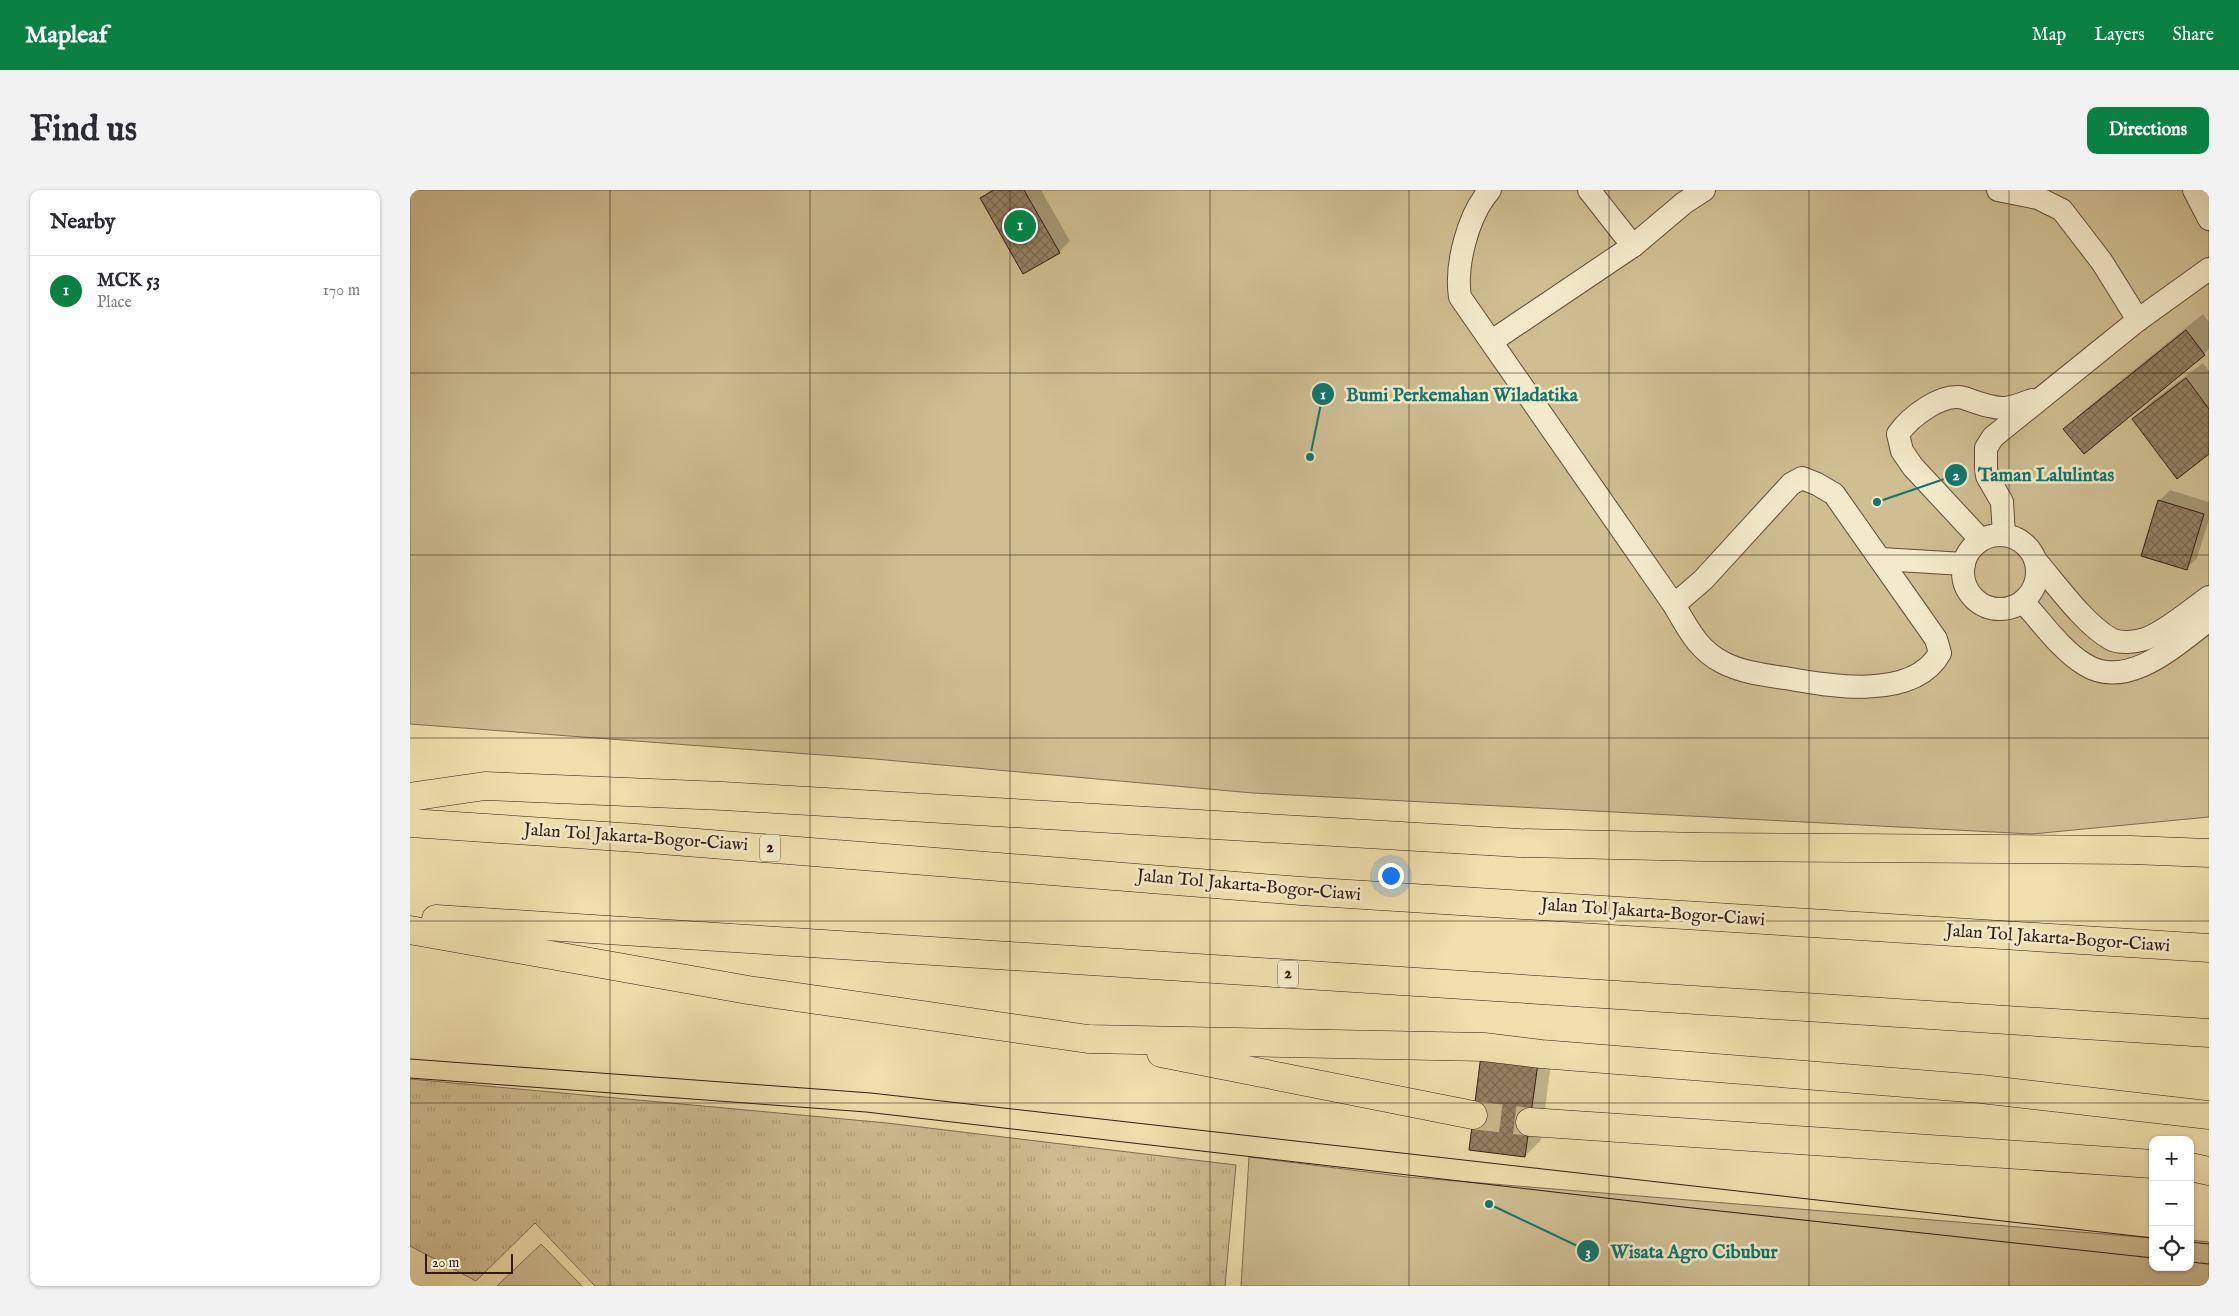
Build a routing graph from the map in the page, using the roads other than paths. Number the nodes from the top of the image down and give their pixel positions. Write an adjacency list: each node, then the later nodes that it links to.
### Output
1 (1490, 190): 10 (street)
2 (1589, 190): 7 (street)
3 (1704, 190): 7 (street)
4 (1998, 190): 9 (street)
5 (2194, 190): 6 (street)
6 (2209, 219)
7 (1633, 246): 10 (street)
8 (2209, 269): 9 (street)
9 (2138, 320): 11 (street)
10 (1492, 342): 19 (street)
11 (2040, 398): 12 (street); 13 (street)
12 (2004, 535): 13 (street); 15 (street)
13 (1982, 540): 16 (street)
14 (1881, 559): 16 (street); 19 (street); 19 (street)
15 (2036, 561): 17 (street); 18 (street)
16 (1964, 564): 18 (street)
17 (2209, 597)
18 (2023, 602): 20 (street)
19 (1674, 605)
20 (2209, 620)
21 (410, 797): 23 (highway)
22 (410, 823): 26 (highway, Jalan Tol Jakarta–Bogor–Ciawi / 2)
23 (2209, 853)
24 (410, 918): 27 (highway, 2)
25 (410, 930): 28 (highway)
26 (2209, 948)
27 (2209, 1033)
28 (1088, 1039): 29 (highway); 30 (highway)
29 (1473, 1115)
30 (2209, 1115)
31 (1530, 1122): 32 (highway)
32 (2149, 1164)
33 (2194, 1168): 34 (highway)
34 (2209, 1171)

